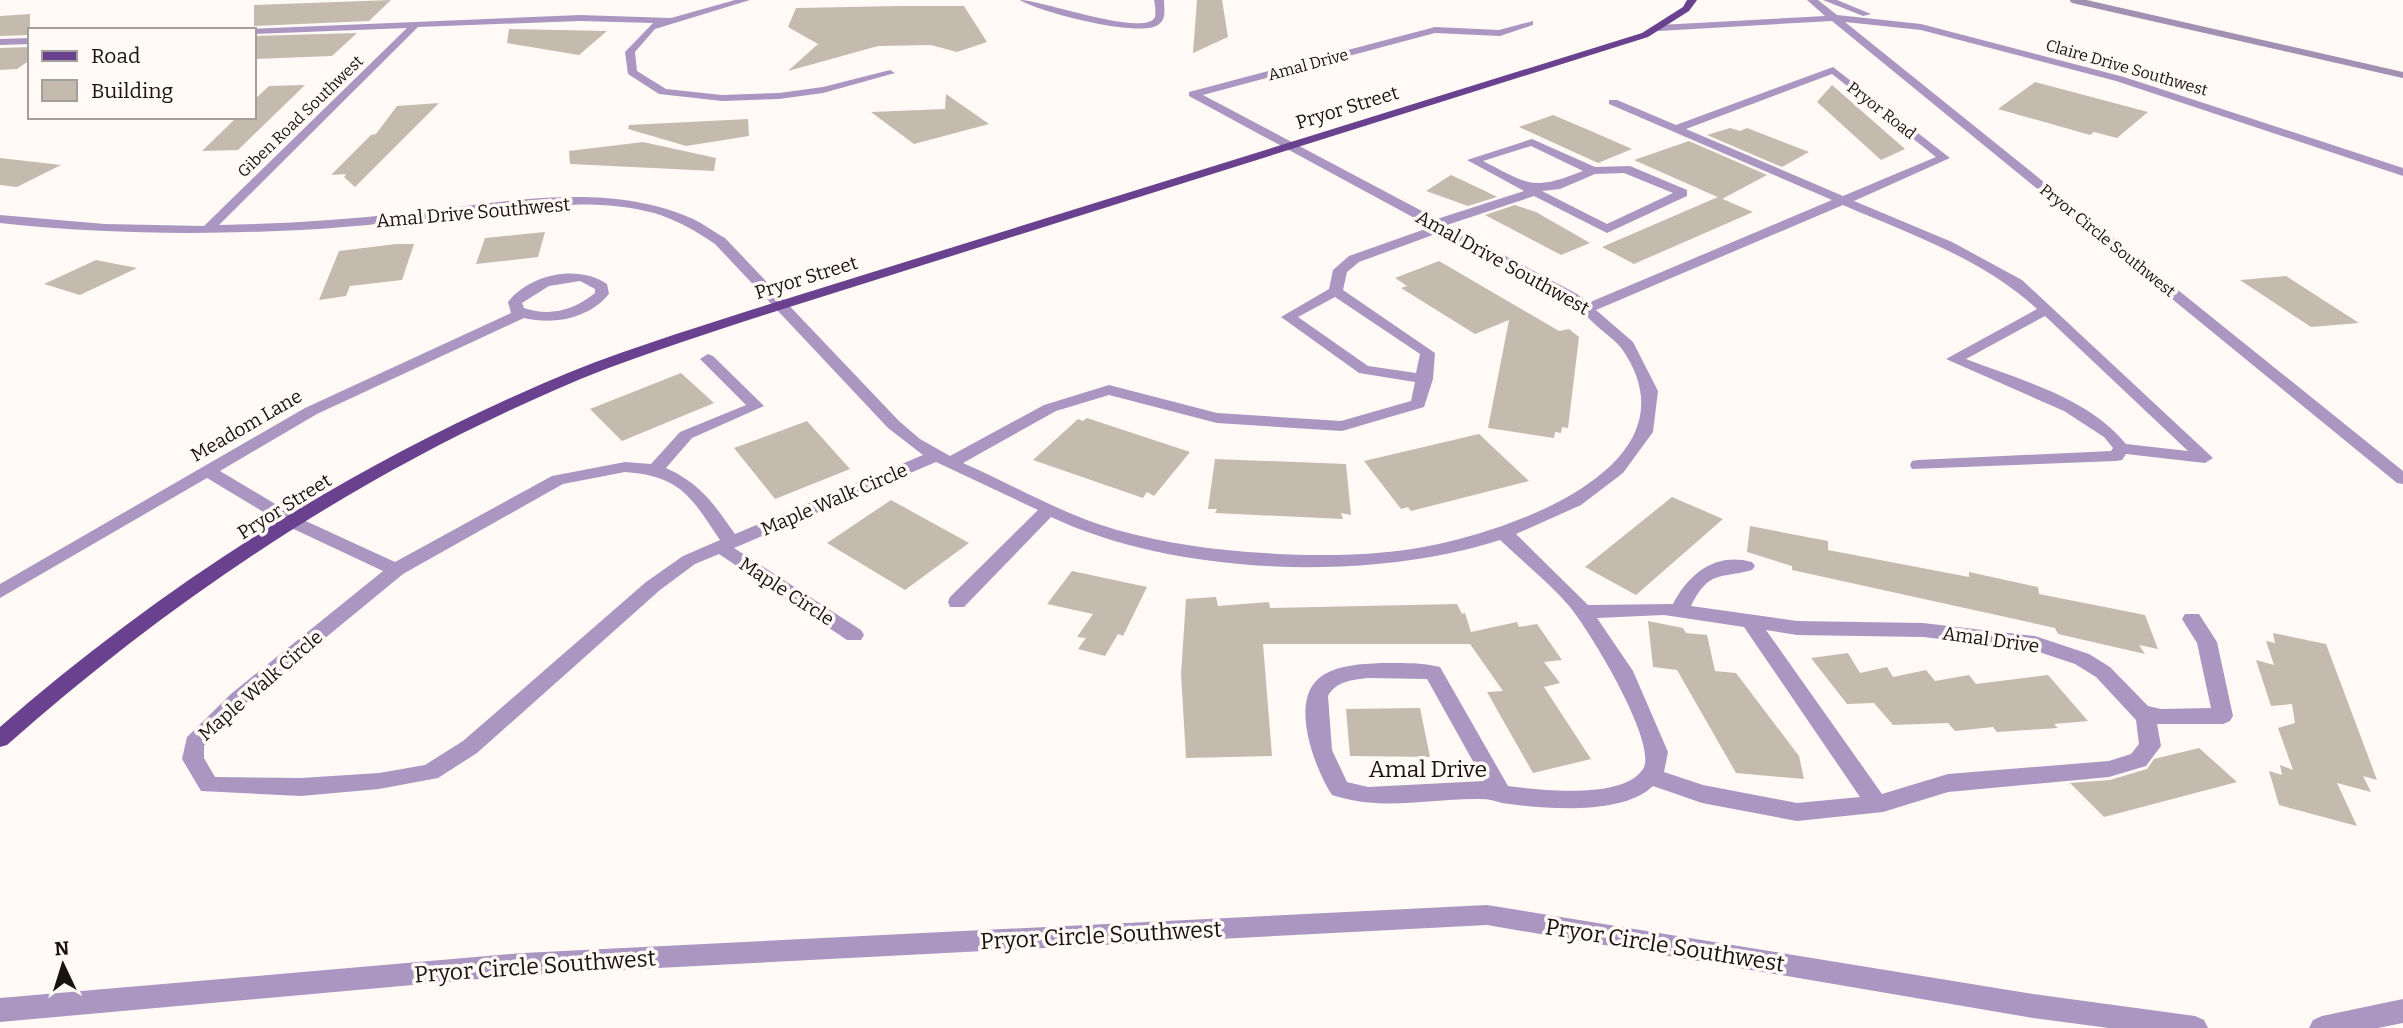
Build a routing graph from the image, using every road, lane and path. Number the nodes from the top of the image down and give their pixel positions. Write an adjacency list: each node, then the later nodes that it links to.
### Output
1 (745, 0): 10 (street)
2 (1025, 0): 8 (street)
3 (1159, 0): 8 (street)
4 (1692, 0): 14 (main road, Pryor Street)
5 (1812, 0): 9 (street, Pryor Circle Southwest)
6 (1828, 0): 13 (street)
7 (1074, 4): 8 (street)
8 (1057, 8)
9 (1835, 19): 13 (street, Claire Drive Southwest); 14 (street, Claire Drive Southwest); 19 (street, Pryor Circle Southwest)
10 (671, 20): 12 (street); 20 (street)
11 (1530, 23): 23 (street, Amal Drive)
12 (415, 25): 15 (street); 30 (street, Giben Road Southwest)
13 (1921, 27): 16 (street, Claire Drive Southwest)
14 (1659, 28): 23 (main road, Pryor Street)
15 (256, 31)
16 (1950, 33): 19 (street); 25 (street, Claire Drive Southwest)
17 (28, 41): 18 (street)
18 (0, 42)
19 (1867, 43): 43 (street, Pryor Circle Southwest)
20 (890, 74)
21 (1613, 102): 22 (street)
22 (1676, 129): 27 (street); 27 (street, Pryor Road)
23 (1290, 145): 29 (street, Amal Drive Southwest); 32 (main road, Pryor Street)
24 (1593, 171): 26 (street); 26 (street); 26 (street)
25 (2403, 172)
26 (1531, 190): 29 (street)
27 (1842, 201): 33 (street, Pryor Road); 34 (street)
28 (0, 219): 30 (street, Amal Drive Southwest)
29 (1439, 226): 31 (street); 33 (street, Amal Drive Southwest)
30 (207, 230): 32 (street, Amal Drive Southwest)
31 (1336, 291): 37 (street); 37 (street)
32 (781, 305): 39 (street, Amal Drive Southwest); 45 (main road, Pryor Street)
33 (1588, 308): 46 (street, Amal Drive Southwest)
34 (2046, 310): 38 (street); 38 (street)
35 (523, 313): 35 (street); 42 (street, Meadom Lane)
36 (708, 359): 41 (street)
37 (1425, 379): 39 (street, Maple Walk Circle)
38 (2121, 448): 40 (street)
39 (945, 459): 44 (street, Amal Drive Southwest); 47 (street, Maple Walk Circle)
40 (1918, 465)
41 (655, 469): 47 (street, Maple Walk Circle); 49 (street, Maple Walk Circle)
42 (206, 471): 45 (street); 50 (street, Meadom Lane)
43 (2403, 479)
44 (1050, 508): 46 (street, Amal Drive Southwest); 51 (street)
45 (291, 521): 49 (street); 58 (main road, Pryor Street)
46 (1504, 533): 53 (street)
47 (725, 544): 49 (street, Maple Walk Circle); 56 (street, Maple Circle)
48 (1746, 566): 52 (street)
49 (396, 570)
50 (0, 592)
51 (957, 602)
52 (1679, 611): 53 (street, Amal Drive); 55 (street, Amal Drive)
53 (1583, 612): 59 (street)
54 (2192, 619): 57 (street)
55 (1749, 620): 57 (street, Amal Drive); 61 (street)
56 (854, 635)
57 (2142, 712): 61 (street)
58 (0, 739)
59 (1653, 777): 60 (street, Amal Drive); 61 (street)
60 (1502, 794): 60 (street, Amal Drive)
61 (1876, 803)
62 (0, 1010): 64 (street, Pryor Circle Southwest)
63 (2403, 1011): 65 (street)
64 (2195, 1028)
65 (2322, 1028)

